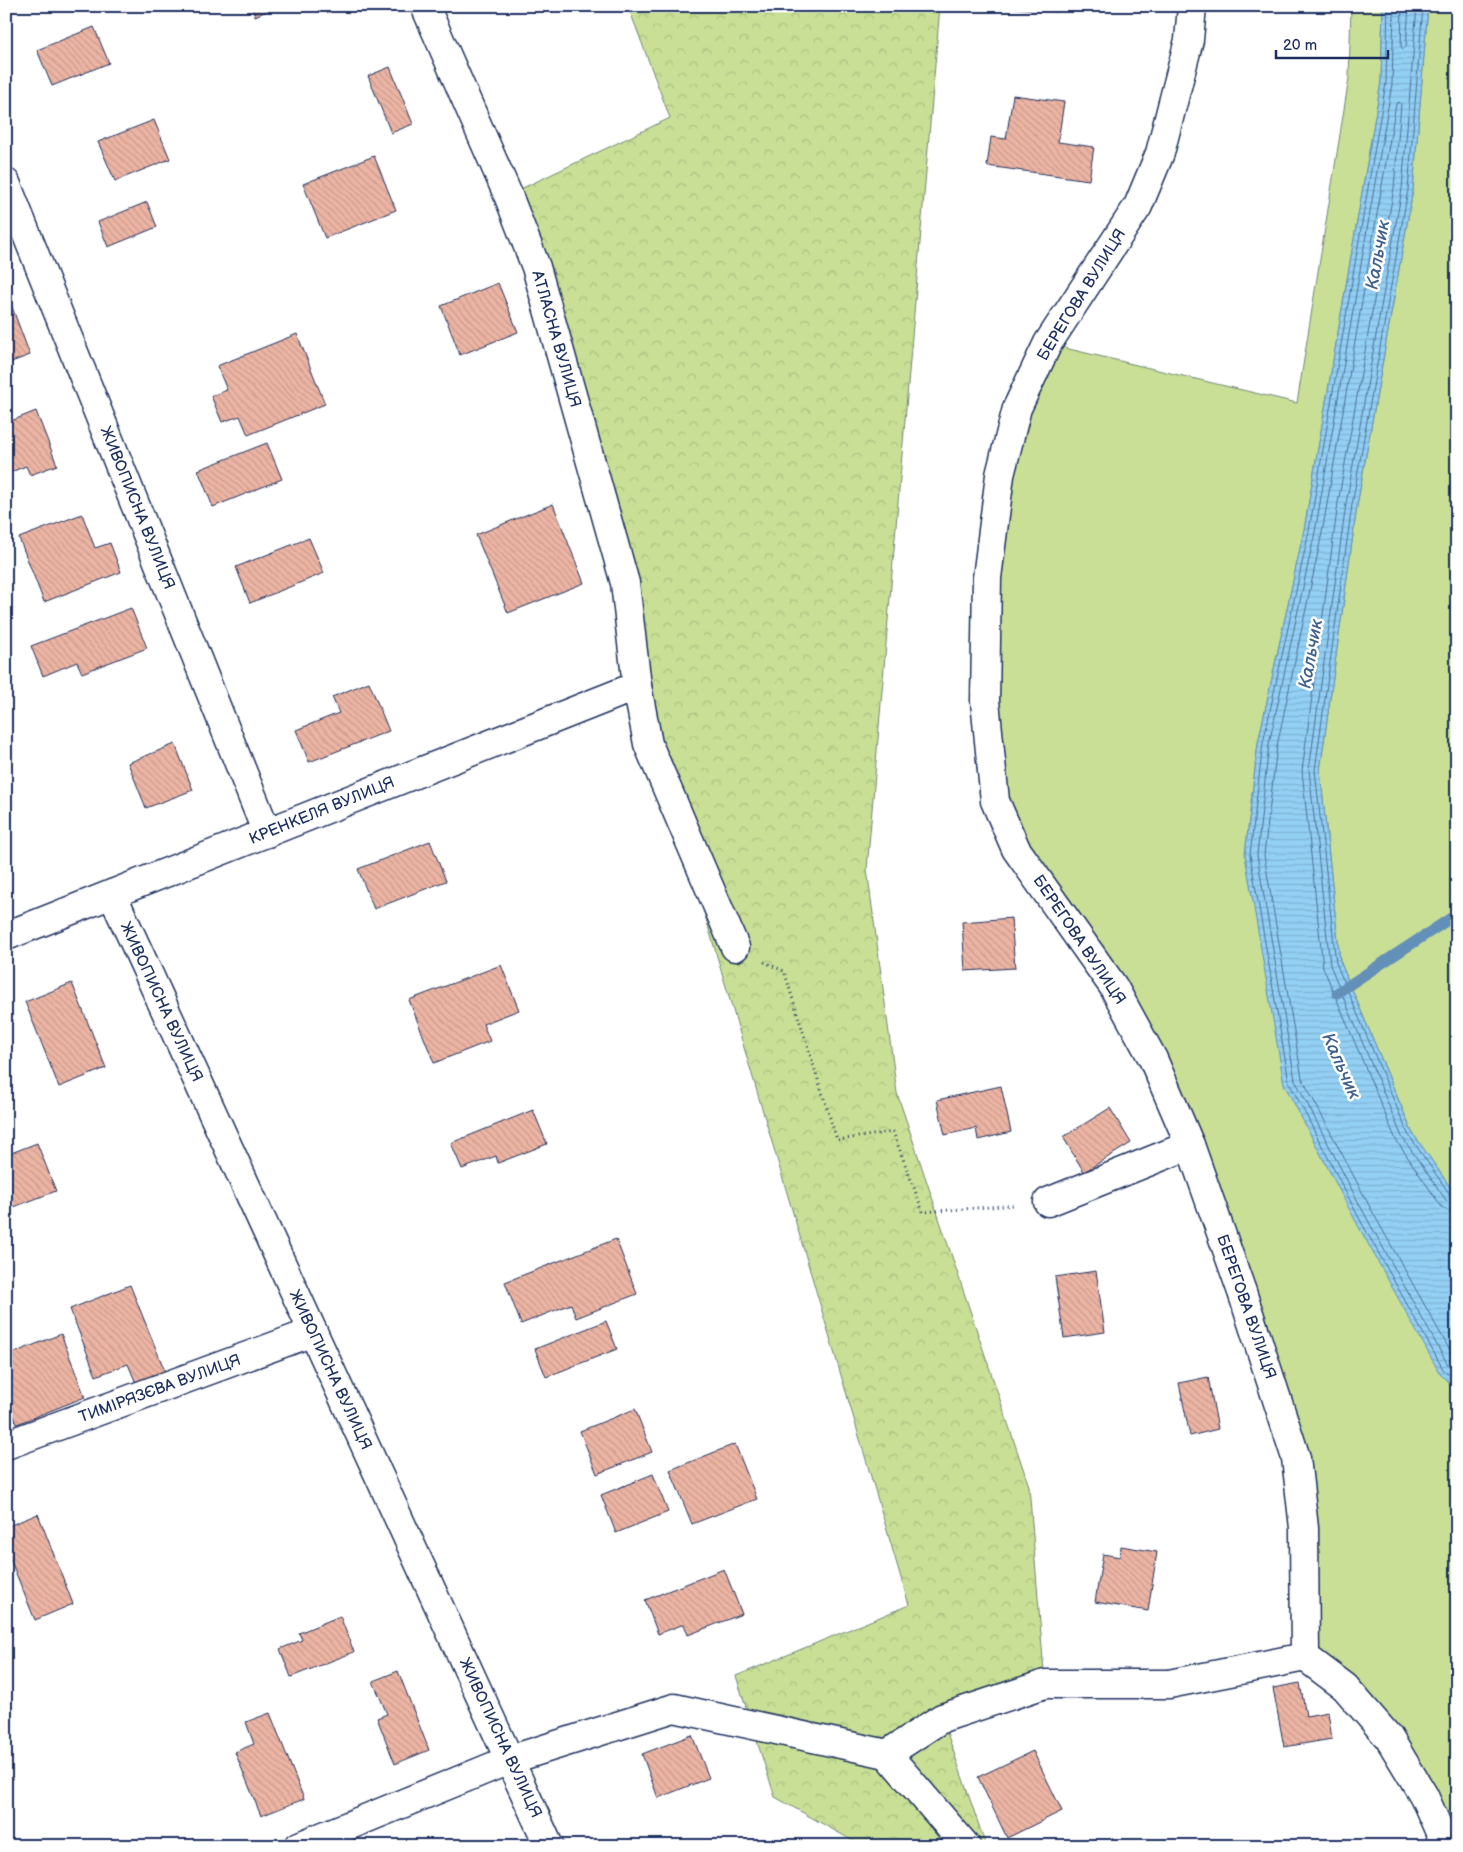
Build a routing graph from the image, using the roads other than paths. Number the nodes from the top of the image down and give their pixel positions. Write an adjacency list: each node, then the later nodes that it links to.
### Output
1 (425, 6): 4 (street, АТЛАСНА ВУЛИЦЯ)
2 (1192, 6): 9 (street, БЕРЕГОВА ВУЛИЦЯ)
3 (6, 183): 5 (street, ЖИВОПИСНА ВУЛИЦЯ)
4 (637, 686): 5 (street, КРЕНКЕЛЯ ВУЛИЦЯ); 8 (street, АТЛАСНА ВУЛИЦЯ)
5 (267, 833): 6 (street, КРЕНКЕЛЯ ВУЛИЦЯ)
6 (112, 894): 7 (street, КРЕНКЕЛЯ ВУЛИЦЯ); 11 (street, ЖИВОПИСНА ВУЛИЦЯ)
7 (6, 936)
8 (735, 947)
9 (1190, 1145): 10 (street); 13 (street, БЕРЕГОВА ВУЛИЦЯ)
10 (1048, 1202)
11 (313, 1332): 12 (street, ТИМІРЯЗЄВА ВУЛИЦЯ); 15 (street, ЖИВОПИСНА ВУЛИЦЯ)
12 (6, 1445)
13 (1304, 1657): 14 (street); 19 (street)
14 (886, 1754): 15 (street); 18 (street)
15 (510, 1760): 16 (street); 17 (street, ЖИВОПИСНА ВУЛИЦЯ)
16 (299, 1846)
17 (549, 1846)
18 (966, 1846)
19 (1446, 1846)

